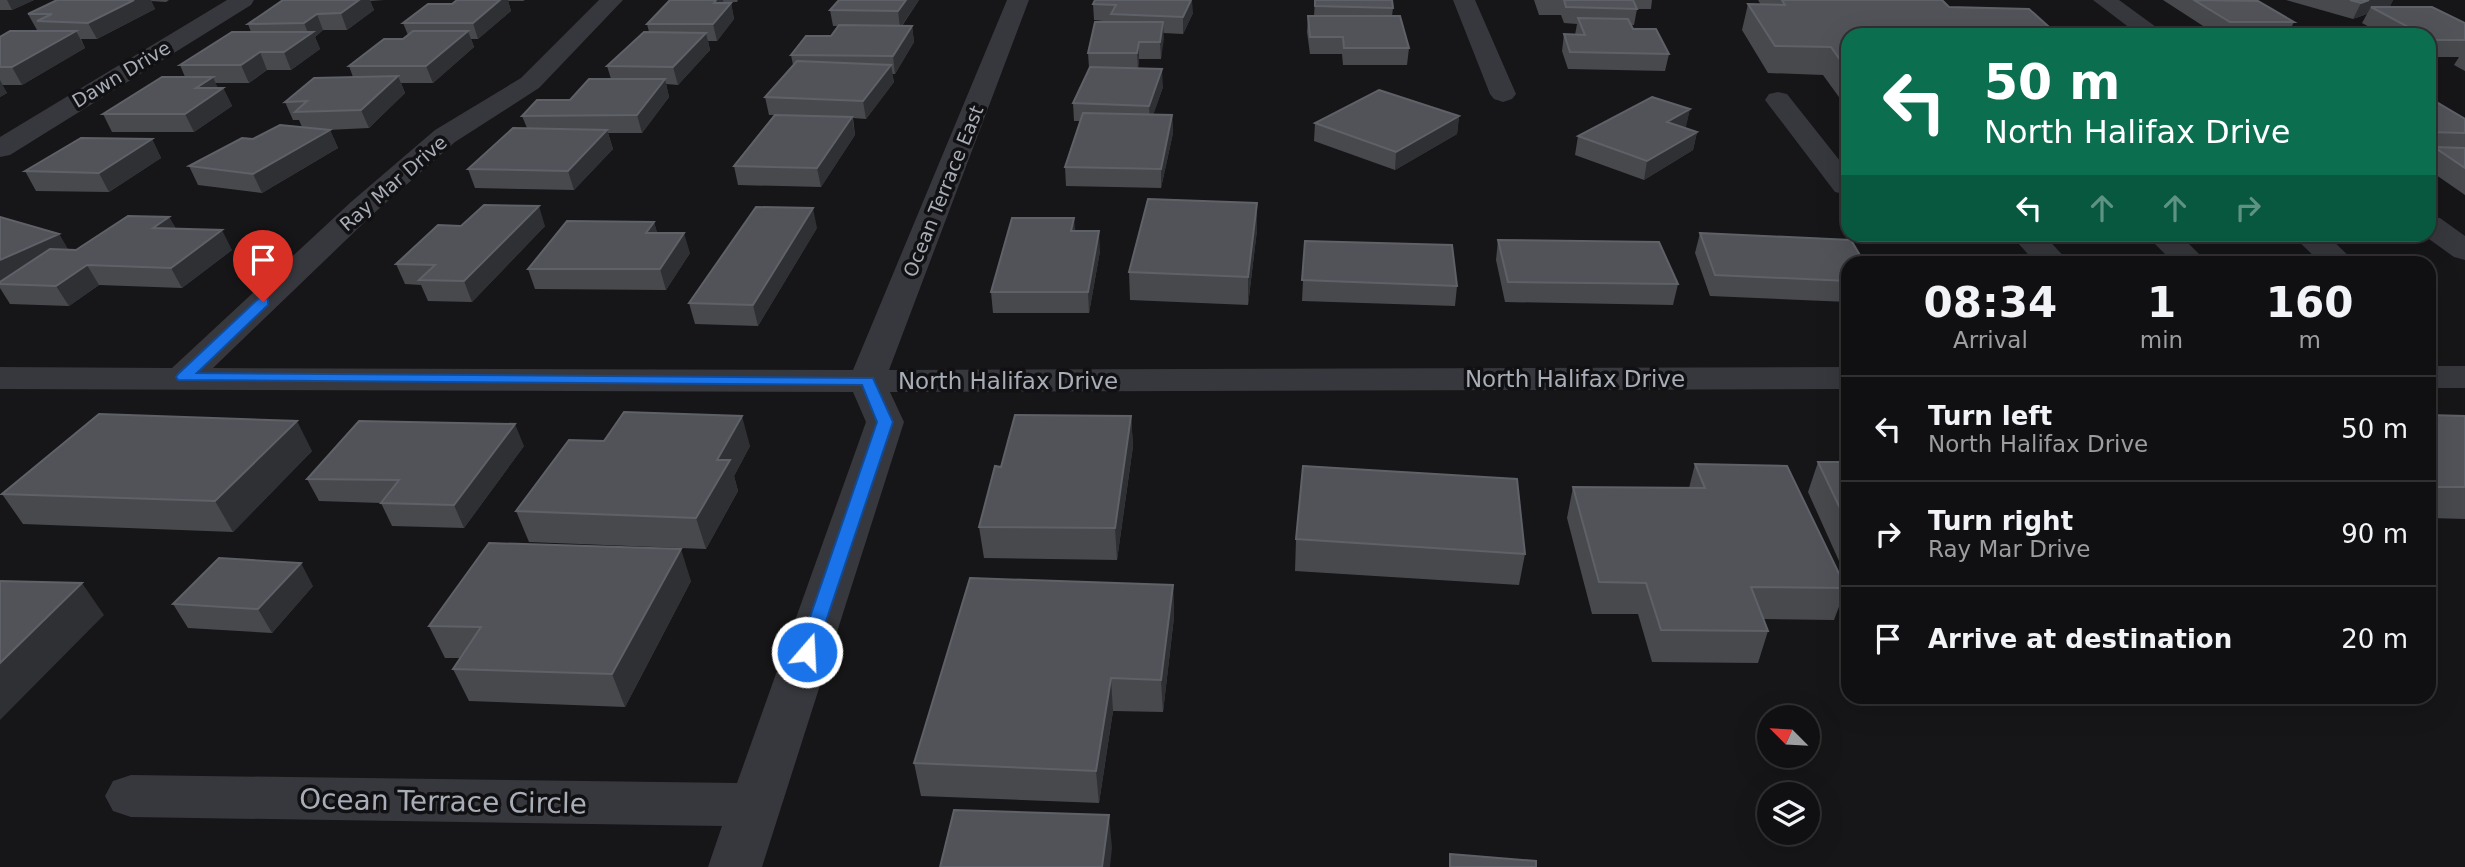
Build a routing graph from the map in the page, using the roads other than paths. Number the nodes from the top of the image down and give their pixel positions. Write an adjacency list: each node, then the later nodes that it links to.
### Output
1 (243, 0): 9 (street, Dawn Drive)
2 (612, 0): 19 (street, Ray Mar Drive)
3 (1018, 0): 24 (street, Ocean Terrace East)
4 (1464, 0): 7 (street)
5 (2104, 0): 6 (street)
6 (2145, 28)
7 (1503, 94)
8 (1778, 100): 10 (street)
9 (0, 149)
10 (1841, 181)
11 (2436, 230): 15 (street)
12 (2033, 242): 16 (street)
13 (2169, 242): 17 (street)
14 (2315, 242): 18 (street)
15 (2465, 250)
16 (2047, 256)
17 (2184, 256)
18 (2332, 256)
19 (183, 377): 22 (street, North Halifax Drive); 24 (street, North Halifax Drive)
20 (2436, 377): 21 (street)
21 (2465, 377)
22 (0, 378)
23 (1841, 379): 24 (street, North Halifax Drive)
24 (867, 381): 26 (street)
25 (131, 796): 26 (street, Ocean Terrace Circle)
26 (756, 805): 27 (street)
27 (735, 867)

